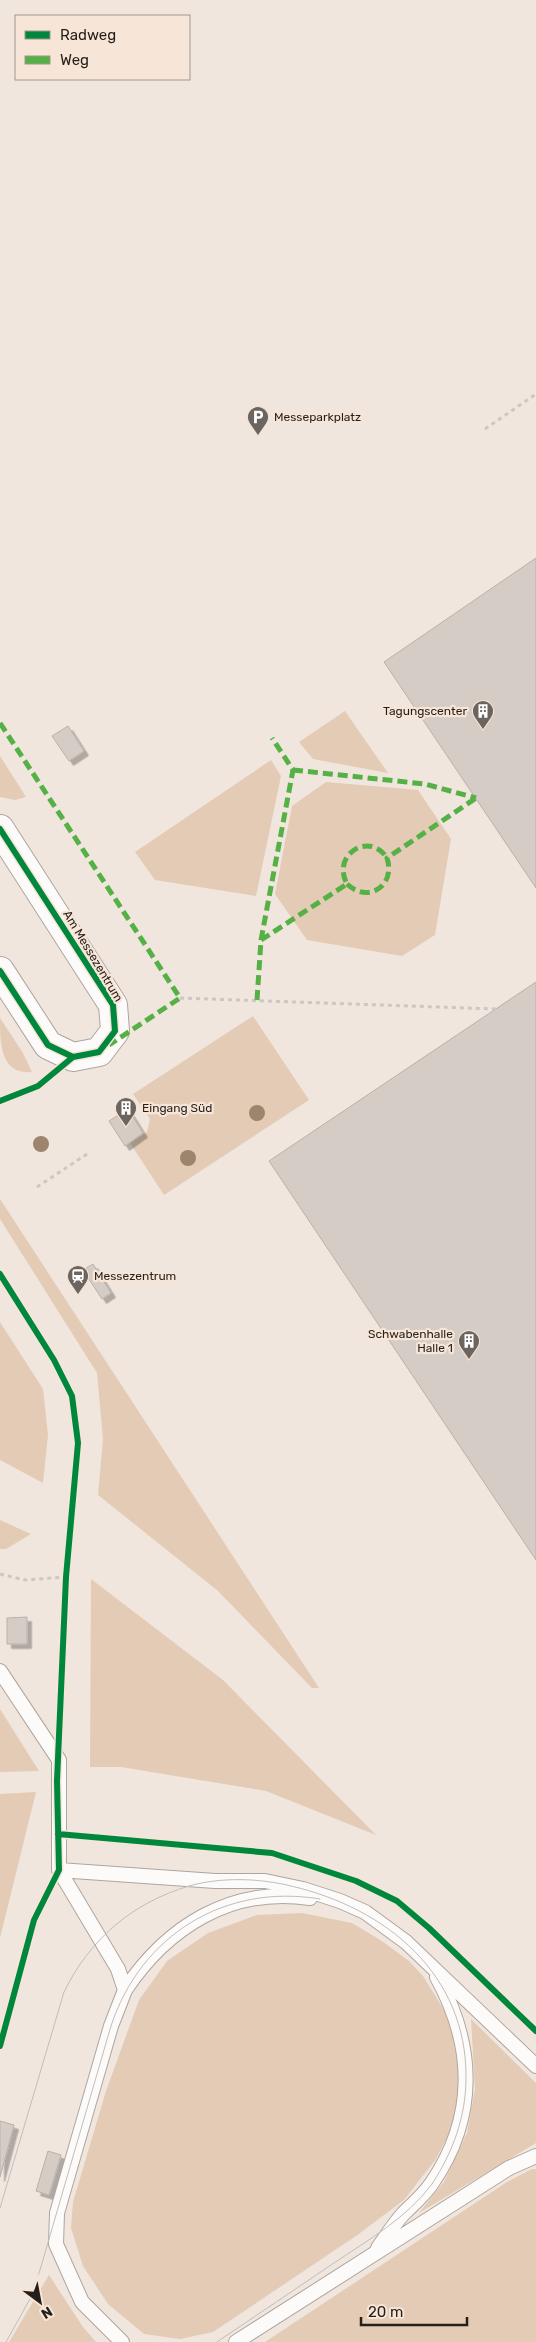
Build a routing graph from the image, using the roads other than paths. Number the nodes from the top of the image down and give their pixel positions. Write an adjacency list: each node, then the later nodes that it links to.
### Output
1 (0, 829): 2 (street, Am Messezentrum)
2 (0, 971)
3 (0, 1672): 4 (lane)
4 (59, 1870): 5 (lane); 7 (lane)
5 (387, 1927): 6 (lane); 7 (lane)
6 (424, 1959): 8 (lane); 10 (lane)
7 (125, 1990): 11 (lane)
8 (536, 2066)
9 (536, 2156): 10 (lane)
10 (373, 2255): 12 (lane)
11 (122, 2342)
12 (236, 2342)

